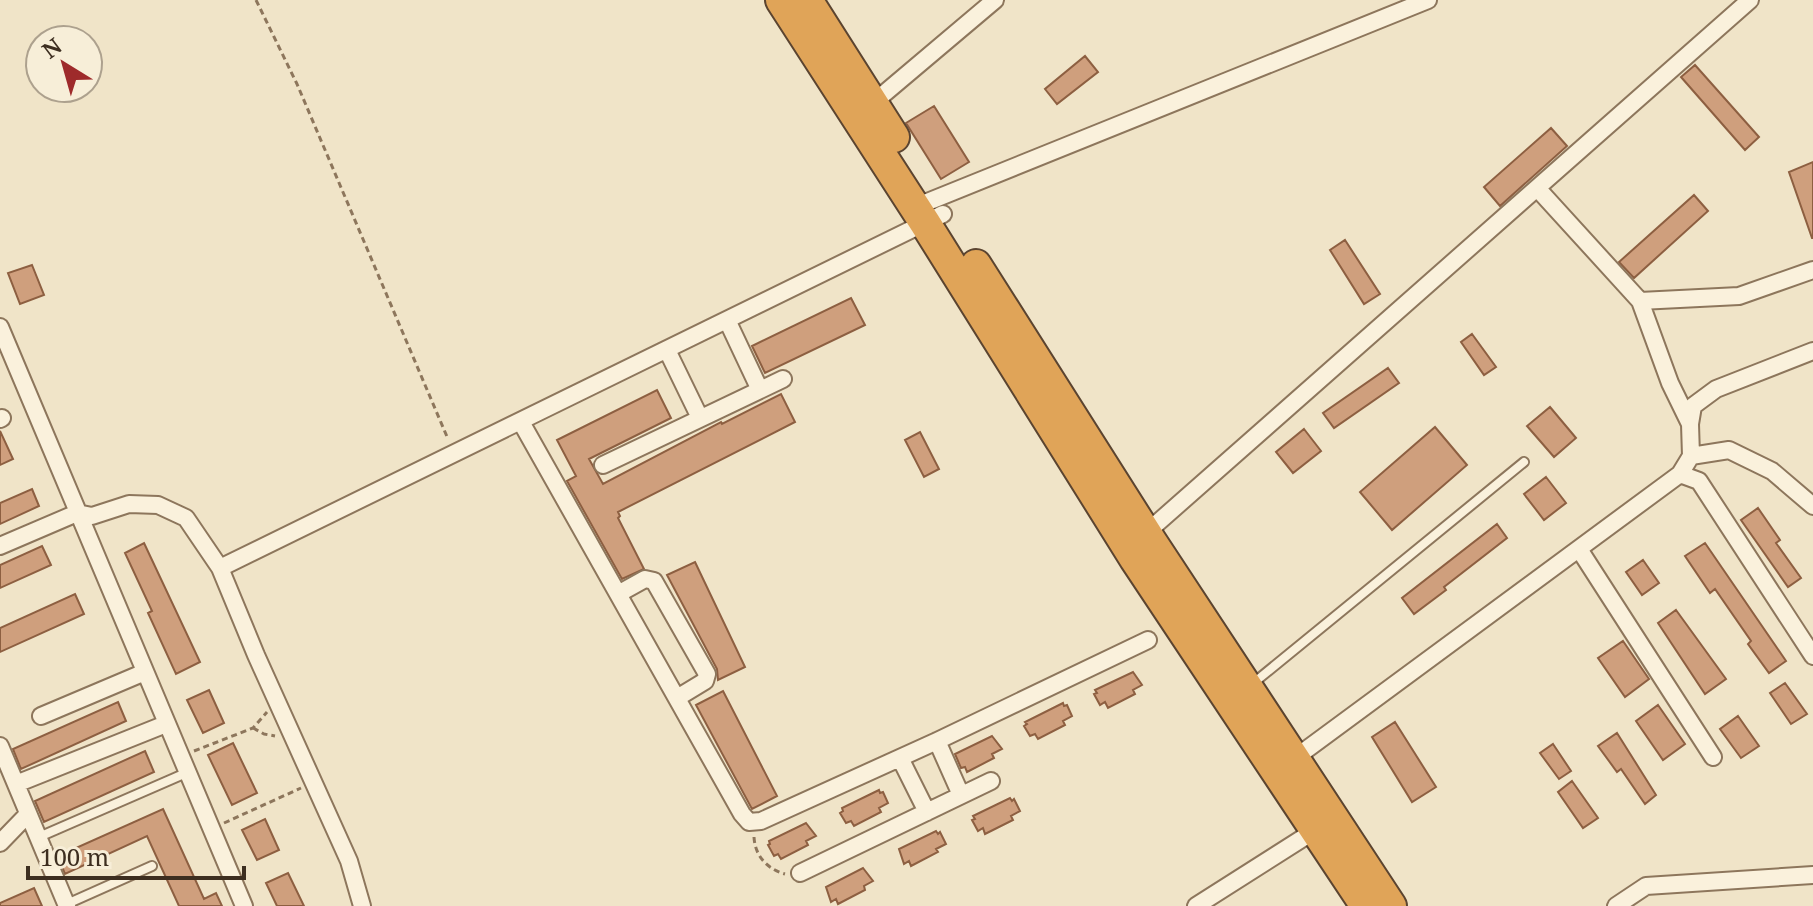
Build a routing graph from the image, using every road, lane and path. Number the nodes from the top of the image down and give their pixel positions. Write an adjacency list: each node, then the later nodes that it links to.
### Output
1 (256, 0): 21 (path)
2 (781, 0): 9 (highway)
3 (807, 0): 7 (highway)
4 (995, 0): 7 (street)
5 (1428, 0): 9 (street)
6 (1750, 0): 8 (street)
7 (873, 103): 9 (highway)
8 (1537, 188): 11 (street); 28 (street)
9 (929, 211): 12 (street); 28 (highway); 58 (highway)
10 (1813, 270): 11 (street)
11 (1640, 301): 20 (street)
12 (727, 320): 14 (street); 17 (street)
13 (0, 327): 27 (street)
14 (667, 350): 18 (street); 19 (street)
15 (1813, 351): 20 (street)
16 (783, 379): 17 (street)
17 (760, 390): 18 (street)
18 (700, 418): 24 (street)
19 (521, 422): 21 (street); 32 (street)
20 (1690, 424): 22 (street)
21 (454, 454): 31 (street)
22 (1691, 456): 25 (street); 26 (street)
23 (1524, 462): 36 (lane)
24 (603, 465)
25 (1680, 474): 30 (street); 34 (street)
26 (1813, 506)
27 (77, 513): 29 (street); 31 (street); 35 (street)
28 (1146, 533): 36 (highway)
29 (0, 546)
30 (1579, 549): 46 (street); 48 (street)
31 (220, 568): 38 (street)
32 (618, 594): 37 (street); 37 (street)
33 (1148, 640): 43 (street)
34 (1813, 656)
35 (145, 672): 39 (street); 40 (street)
36 (1248, 688): 48 (highway)
37 (677, 698): 56 (street)
38 (280, 707): 41 (path); 42 (street)
39 (41, 716)
40 (166, 724): 45 (street); 52 (street)
41 (253, 728): 42 (path); 45 (path)
42 (291, 731): 51 (street)
43 (937, 741): 47 (street); 53 (street)
44 (0, 746): 52 (street)
45 (180, 756): 49 (street)
46 (1713, 757)
47 (900, 758): 54 (street); 56 (street)
48 (1295, 758): 69 (highway)
49 (186, 773): 57 (street); 59 (lane)
50 (991, 781): 53 (street)
51 (314, 782): 57 (path); 66 (street)
52 (16, 784): 55 (street)
53 (961, 795): 54 (street)
54 (927, 812): 62 (street)
55 (28, 814): 59 (street); 60 (street)
56 (754, 823): 62 (path)
57 (210, 829): 65 (street)
58 (1314, 831): 67 (street); 68 (highway)
59 (38, 838): 64 (street)
60 (0, 843)
61 (152, 866): 64 (lane)
62 (800, 873)
63 (1813, 875): 70 (street)
64 (66, 905)
65 (244, 906)
66 (362, 906)
67 (1196, 906)
68 (1366, 906)
69 (1391, 906)
70 (1616, 906)

